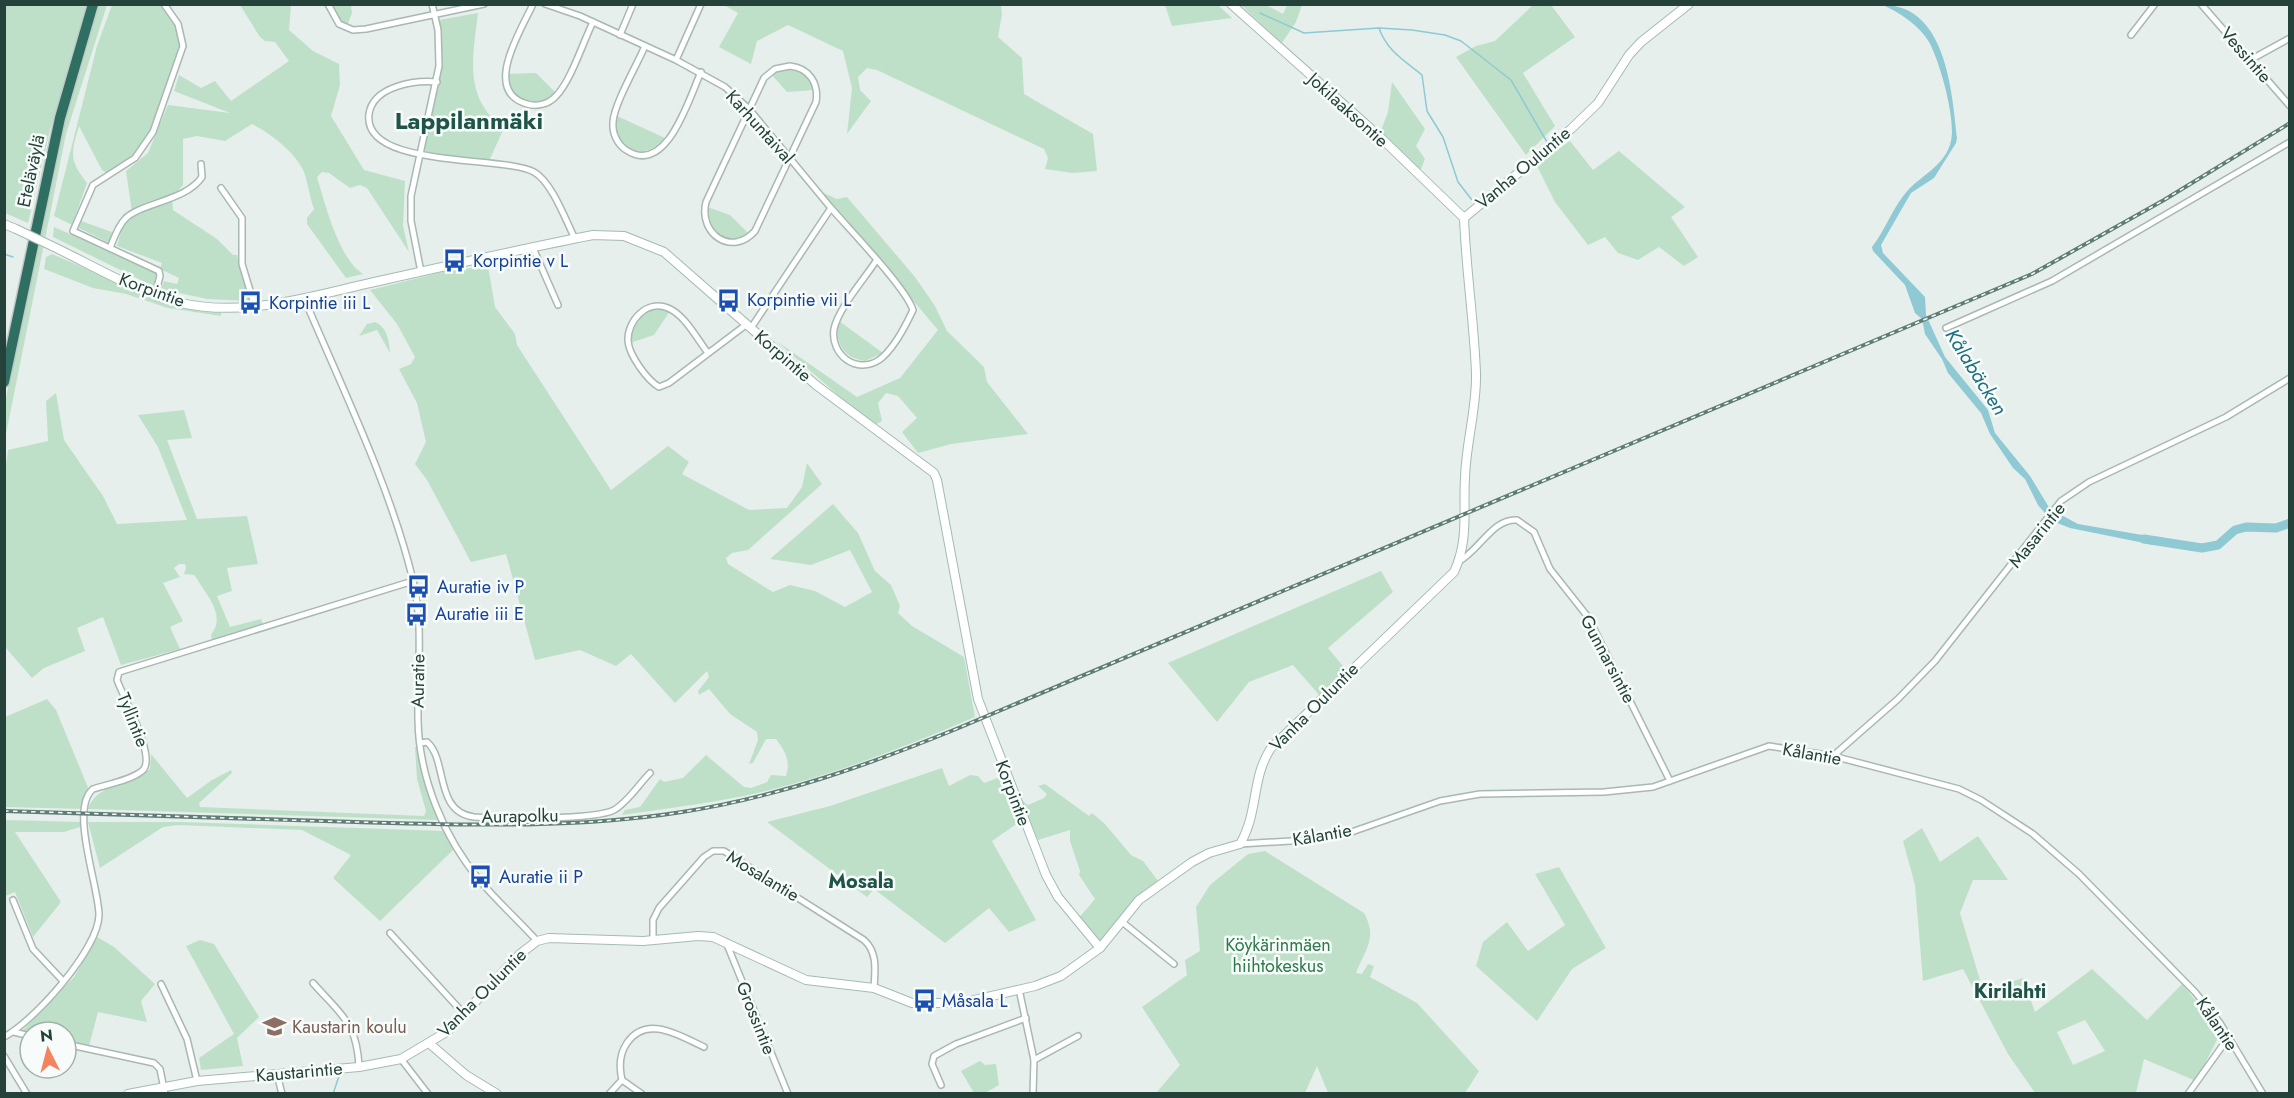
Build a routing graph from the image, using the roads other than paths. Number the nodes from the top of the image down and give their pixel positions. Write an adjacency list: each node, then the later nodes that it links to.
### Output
1 (93, 4): 50 (highway, Eteläväylä)
2 (164, 4): 17 (street)
3 (174, 4): 17 (street)
4 (328, 4): 16 (street)
5 (432, 4): 16 (street)
6 (484, 4): 16 (street)
7 (533, 4): 18 (street)
8 (545, 4): 15 (street, Karhuntaival)
9 (633, 4): 19 (street)
10 (701, 4): 23 (street)
11 (1231, 4): 35 (street, Jokilaaksontie)
12 (1689, 4): 35 (street, Vanha Ouluntie)
13 (2155, 4): 20 (street)
14 (2201, 4): 24 (street, Vessintie)
15 (565, 7): 18 (street, Karhuntaival)
16 (434, 15): 26 (street)
17 (174, 16): 38 (street)
18 (593, 22): 19 (street, Karhuntaival)
19 (620, 34): 22 (street, Karhuntaival)
20 (2131, 35)
21 (2289, 38): 24 (street)
22 (645, 46): 23 (street, Karhuntaival); 25 (street)
23 (676, 60): 25 (street, Karhuntaival)
24 (2250, 60): 27 (street, Vessintie)
25 (701, 72): 28 (street, Karhuntaival)
26 (438, 82): 30 (street); 30 (street)
27 (2289, 106)
28 (749, 109): 31 (street, Karhuntaival); 31 (street); 31 (street)
29 (2289, 142): 47 (street)
30 (420, 154): 37 (street); 41 (street)
31 (790, 160): 34 (street, Karhuntaival)
32 (201, 164): 38 (street)
33 (221, 188): 45 (street)
34 (831, 208): 40 (street, Karhuntaival); 46 (street)
35 (1464, 218): 51 (street, Vanha Ouluntie)
36 (4, 224): 42 (street, Korpintie, bridge)
37 (575, 239): 39 (street, Korpintie); 46 (street, Korpintie)
38 (110, 248): 42 (street)
39 (533, 248): 41 (street, Korpintie); 44 (street)
40 (876, 261): 40 (street, Karhuntaival)
41 (421, 272): 43 (street, Korpintie)
42 (155, 295): 45 (street, Korpintie)
43 (304, 298): 45 (street, Korpintie); 52 (street, Auratie)
44 (558, 305)
45 (255, 307)
46 (749, 326): 48 (street); 64 (street, Korpintie)
47 (1946, 328)
48 (708, 353): 48 (street)
49 (2289, 378): 54 (street, Masarintie)
50 (4, 382)
51 (1458, 562): 56 (street, Gunnarsintie); 57 (street, Vanha Ouluntie)
52 (413, 581): 53 (street, Auratie); 66 (street, Tyllintie)
53 (420, 743): 55 (street, Aurapolku); 62 (street, Auratie)
54 (1833, 756): 56 (street, Kålantie); 77 (street, Kålantie)
55 (650, 773)
56 (1670, 781): 57 (street, Kålantie)
57 (1240, 844): 59 (street, Vanha Ouluntie)
58 (13, 900): 66 (street)
59 (1121, 921): 64 (street, Vanha Ouluntie); 65 (street)
60 (390, 933): 71 (street)
61 (653, 940): 62 (street, Vanha Ouluntie); 63 (street, Vanha Ouluntie); 69 (street, Mosalantie)
62 (537, 941): 71 (street, Vanha Ouluntie)
63 (726, 942): 69 (street, Vanha Ouluntie); 97 (street, Grossintie)
64 (1100, 948): 70 (street, Vanha Ouluntie)
65 (1174, 964)
66 (63, 981): 73 (street, Tyllintie)
67 (314, 983): 84 (street)
68 (161, 984): 87 (street)
69 (874, 988): 70 (street, Vanha Ouluntie)
70 (1019, 989): 72 (street)
71 (464, 1014): 78 (street, Vanha Ouluntie)
72 (1026, 1018): 83 (street); 88 (street)
73 (14, 1032): 74 (street); 76 (street, Tyllintie)
74 (18, 1033)
75 (1078, 1036): 83 (street)
76 (4, 1037)
77 (2228, 1038): 99 (street); 100 (street, Kålantie)
78 (430, 1044): 82 (street, Kaustarintie); 94 (street)
79 (78, 1047): 89 (street)
80 (705, 1047): 86 (street)
81 (4, 1056): 90 (street)
82 (401, 1059): 84 (street, Kaustarintie); 93 (street)
83 (1034, 1060): 98 (street)
84 (359, 1067): 85 (street, Kaustarintie)
85 (277, 1074): 87 (street, Kaustarintie); 92 (street)
86 (622, 1080): 95 (street); 96 (street)
87 (197, 1081): 89 (street, Kaustarintie)
88 (941, 1084)
89 (164, 1090): 91 (street, Kaustarintie)
90 (27, 1094)
91 (128, 1094)
92 (282, 1094)
93 (428, 1094)
94 (496, 1094)
95 (609, 1094)
96 (642, 1094)
97 (788, 1094)
98 (1033, 1094)
99 (2188, 1094)
100 (2262, 1094)

